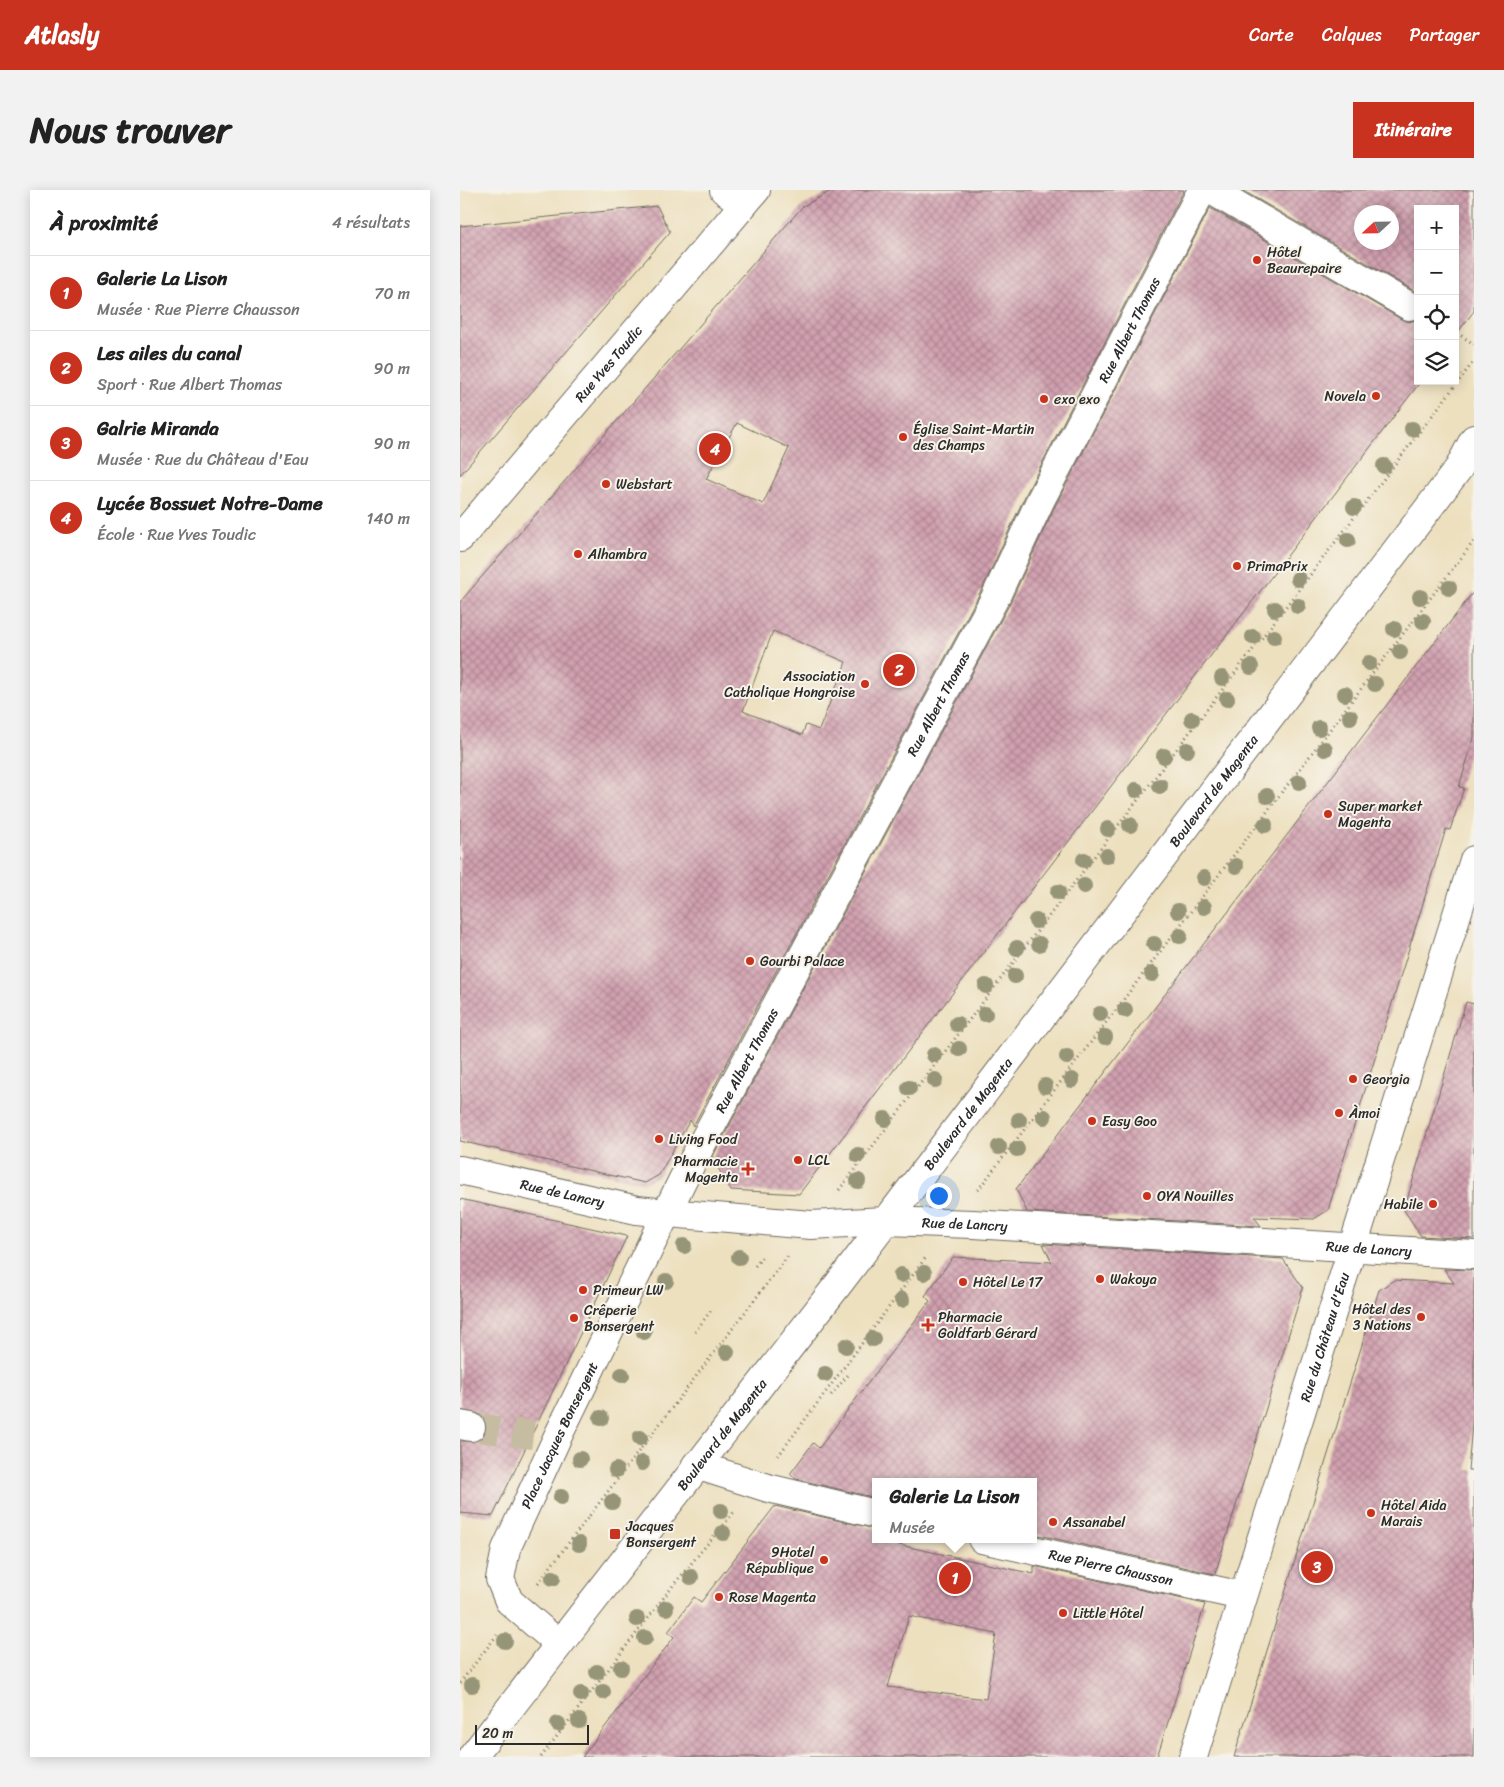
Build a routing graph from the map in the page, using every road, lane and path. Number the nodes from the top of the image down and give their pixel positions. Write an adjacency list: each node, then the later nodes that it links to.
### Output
1 (1202, 190): 16 (street, Rue Albert Thomas)
2 (1211, 190): 4 (street)
3 (741, 195): 10 (street, Rue Yves Toudic)
4 (1409, 306)
5 (1459, 334): 6 (path)
6 (1474, 344)
7 (1474, 361): 15 (path)
8 (1474, 439): 9 (street, Boulevard de Magenta)
9 (1467, 462): 17 (street, Boulevard de Magenta)
10 (460, 538)
11 (1474, 541): 14 (path)
12 (1474, 860): 18 (street, Rue du Château d'Eau)
13 (460, 1170): 16 (street, Rue de Lancry)
14 (982, 1186)
15 (837, 1192)
16 (668, 1213): 17 (street, Rue de Lancry); 30 (street, Place Jacques Bonsergent)
17 (885, 1221): 18 (street, Rue de Lancry); 25 (street, Boulevard de Magenta)
18 (1351, 1249): 20 (street, Rue de Lancry); 29 (street, Rue du Château d'Eau)
19 (789, 1254): 28 (path)
20 (1474, 1255)
21 (712, 1309): 22 (path)
22 (695, 1332)
23 (848, 1374): 24 (path)
24 (832, 1395)
25 (696, 1465): 26 (street); 31 (street, Boulevard de Magenta)
26 (872, 1513)
27 (1000, 1543): 29 (street, Rue Pierre Chausson)
28 (535, 1586)
29 (1242, 1596): 36 (street, Rue du Château d'Eau)
30 (518, 1608): 31 (street, Place Jacques Bonsergent); 32 (path)
31 (559, 1644): 34 (street, Boulevard de Magenta)
32 (460, 1683)
33 (544, 1753): 35 (path)
34 (472, 1757)
35 (541, 1757)
36 (1192, 1757)

